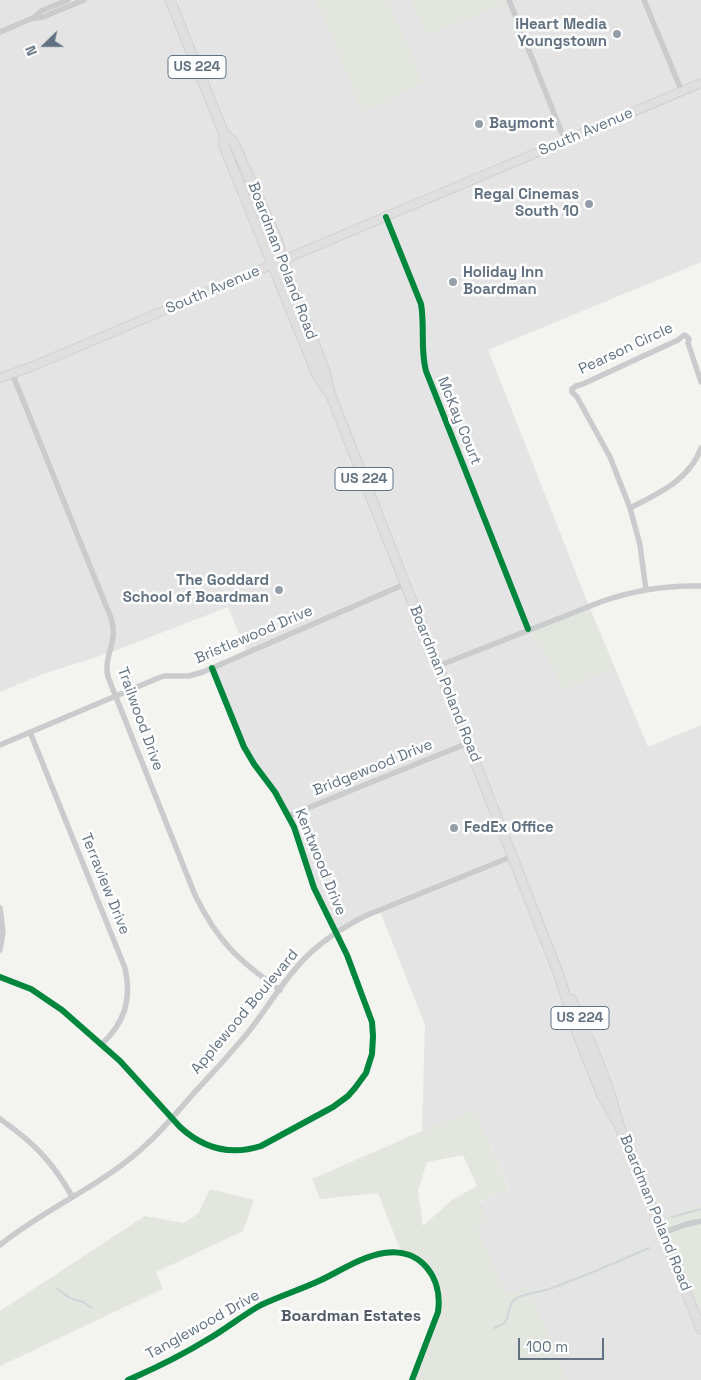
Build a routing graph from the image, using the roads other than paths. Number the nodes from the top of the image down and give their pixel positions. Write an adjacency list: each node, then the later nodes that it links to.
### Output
1 (68, 0): 6 (street)
2 (84, 0): 6 (street)
3 (170, 0): 10 (main road, Boardman Poland Road / US 224)
4 (509, 0): 11 (street)
5 (644, 0): 9 (street)
6 (32, 18): 7 (street)
7 (0, 32)
8 (701, 83): 9 (main road, South Avenue)
9 (682, 92): 11 (main road, South Avenue)
10 (224, 134): 13 (main road, Boardman Poland Road / US 224); 14 (main road, Boardman Poland Road / US 224)
11 (565, 141): 12 (main road, South Avenue)
12 (386, 217): 13 (main road, South Avenue); 24 (street, McKay Court)
13 (283, 260): 14 (main road, South Avenue); 18 (main road, Boardman Poland Road / US 224)
14 (273, 265): 15 (main road, South Avenue); 18 (main road, Boardman Poland Road / US 224)
15 (12, 373): 16 (main road, South Avenue); 27 (street, Trailwood Drive)
16 (0, 378)
17 (701, 382): 20 (street, Pearson Circle)
18 (330, 393): 21 (main road, Boardman Poland Road / US 224)
19 (701, 448): 20 (street)
20 (630, 508): 23 (street, Pearson Circle)
21 (405, 584): 25 (main road, Boardman Poland Road / US 224); 26 (street, Bristlewood Drive)
22 (701, 586): 23 (street)
23 (646, 590): 24 (street)
24 (528, 630): 25 (street)
25 (438, 666): 29 (main road, Boardman Poland Road / US 224)
26 (212, 668): 27 (street, Bristlewood Drive); 31 (street, Kentwood Drive)
27 (115, 696): 28 (street, Bristlewood Drive); 37 (street, Trailwood Drive)
28 (30, 732): 30 (street, Bristlewood Drive); 38 (street, Terraview Drive)
29 (468, 742): 31 (street, Bridgewood Drive); 32 (main road, Boardman Poland Road / US 224)
30 (0, 745)
31 (288, 816): 34 (street, Kentwood Drive)
32 (513, 856): 34 (street, Applewood Boulevard); 43 (main road, Boardman Poland Road / US 224)
33 (0, 908): 35 (street)
34 (336, 933): 37 (street, Applewood Boulevard); 39 (street, Kentwood Drive)
35 (0, 950)
36 (0, 977): 38 (street, Kentwood Drive)
37 (280, 990): 39 (street, Applewood Boulevard)
38 (102, 1044): 39 (street, Kentwood Drive)
39 (172, 1118): 41 (street, Applewood Boulevard)
40 (0, 1119): 41 (street)
41 (72, 1196): 44 (street, Applewood Boulevard)
42 (701, 1221): 43 (street)
43 (662, 1233): 45 (main road, Boardman Poland Road / US 224)
44 (0, 1245)
45 (701, 1329)
46 (128, 1380): 47 (street, Tanglewood Drive)
47 (412, 1380)

